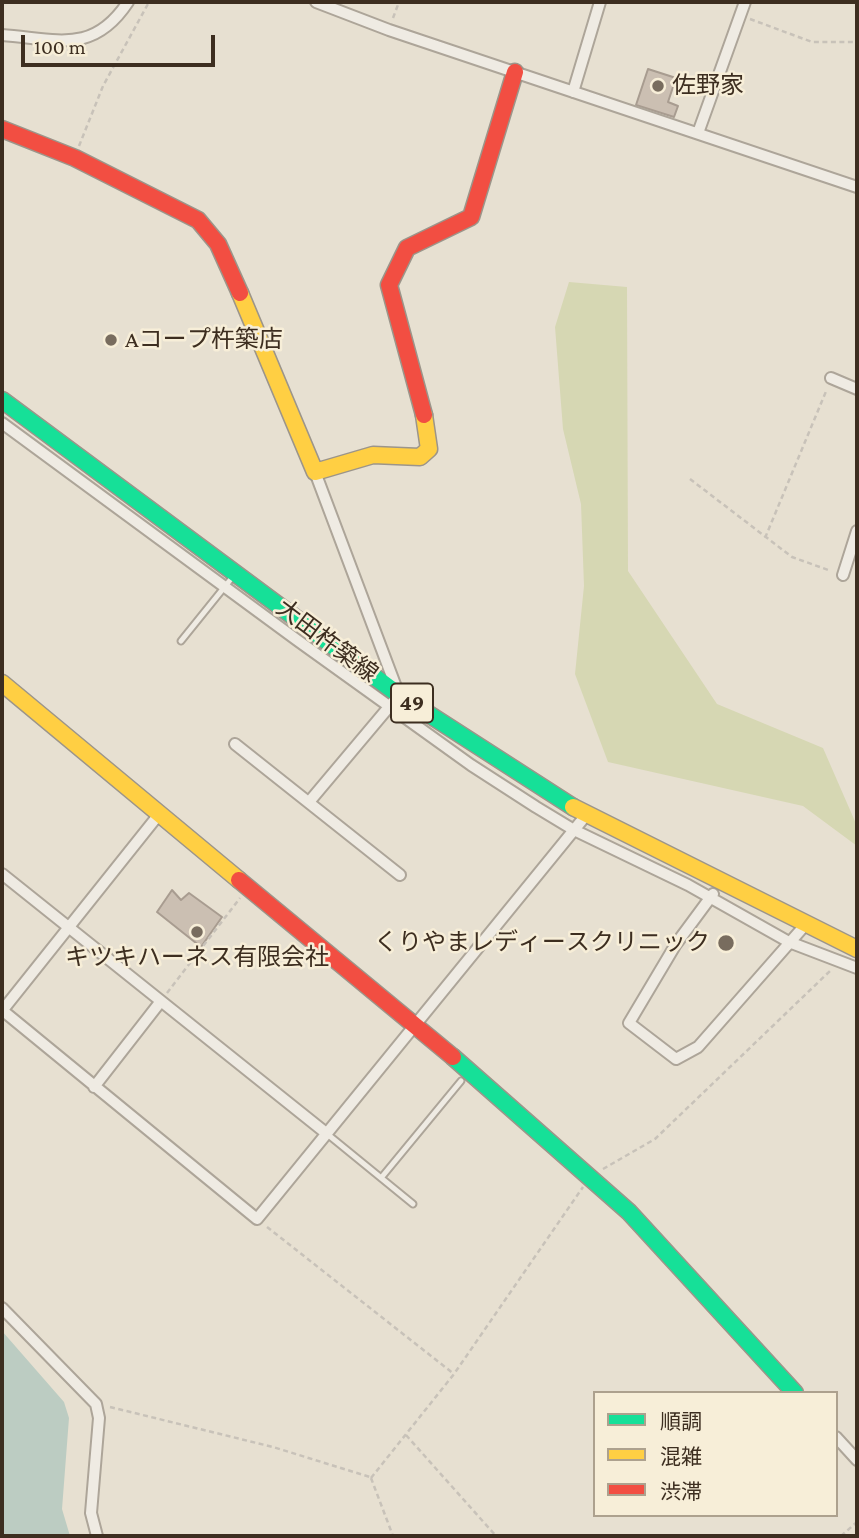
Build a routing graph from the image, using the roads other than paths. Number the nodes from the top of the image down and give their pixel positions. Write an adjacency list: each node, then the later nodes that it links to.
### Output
1 (128, 2): 5 (street)
2 (316, 2): 6 (street)
3 (600, 2): 7 (street)
4 (742, 6): 9 (street)
5 (2, 36)
6 (515, 72): 7 (street); 15 (street)
7 (573, 92): 9 (street)
8 (2, 129): 15 (street)
9 (698, 133): 10 (street)
10 (857, 187)
11 (831, 378): 12 (street)
12 (857, 389)
13 (2, 400): 17 (street, 大田杵築線 / 49)
14 (2, 422): 19 (street)
15 (315, 472): 22 (street)
16 (857, 531): 18 (street)
17 (237, 572): 19 (lane); 22 (street, 大田杵築線 / 49)
18 (843, 575)
19 (225, 587): 20 (lane); 22 (street)
20 (181, 641)
21 (2, 683): 25 (street)
22 (394, 700): 24 (street); 26 (street, 大田杵築線 / 49); 27 (street)
23 (234, 744): 24 (street)
24 (309, 802): 29 (street)
25 (160, 813): 33 (street); 39 (street)
26 (587, 814): 27 (street); 30 (street, 大田杵築線 / 49)
27 (575, 830): 31 (street); 39 (street)
28 (2, 874): 33 (street)
29 (400, 875)
30 (720, 881): 31 (street); 32 (street, 大田杵築線 / 49)
31 (711, 898): 34 (street); 34 (street)
32 (806, 924): 34 (street); 35 (street, 大田杵築線 / 49)
33 (68, 927): 37 (street); 38 (street)
34 (789, 942): 36 (street)
35 (857, 949)
36 (857, 968)
37 (161, 1001): 41 (street); 42 (street)
38 (2, 1010): 41 (street)
39 (414, 1024): 42 (street); 46 (street)
40 (461, 1081): 43 (lane)
41 (94, 1087): 42 (street)
42 (326, 1133): 43 (lane)
43 (382, 1178): 44 (lane)
44 (413, 1204)
45 (2, 1308): 49 (street)
46 (793, 1391)
47 (838, 1439): 48 (street)
48 (857, 1460)
49 (97, 1536)

